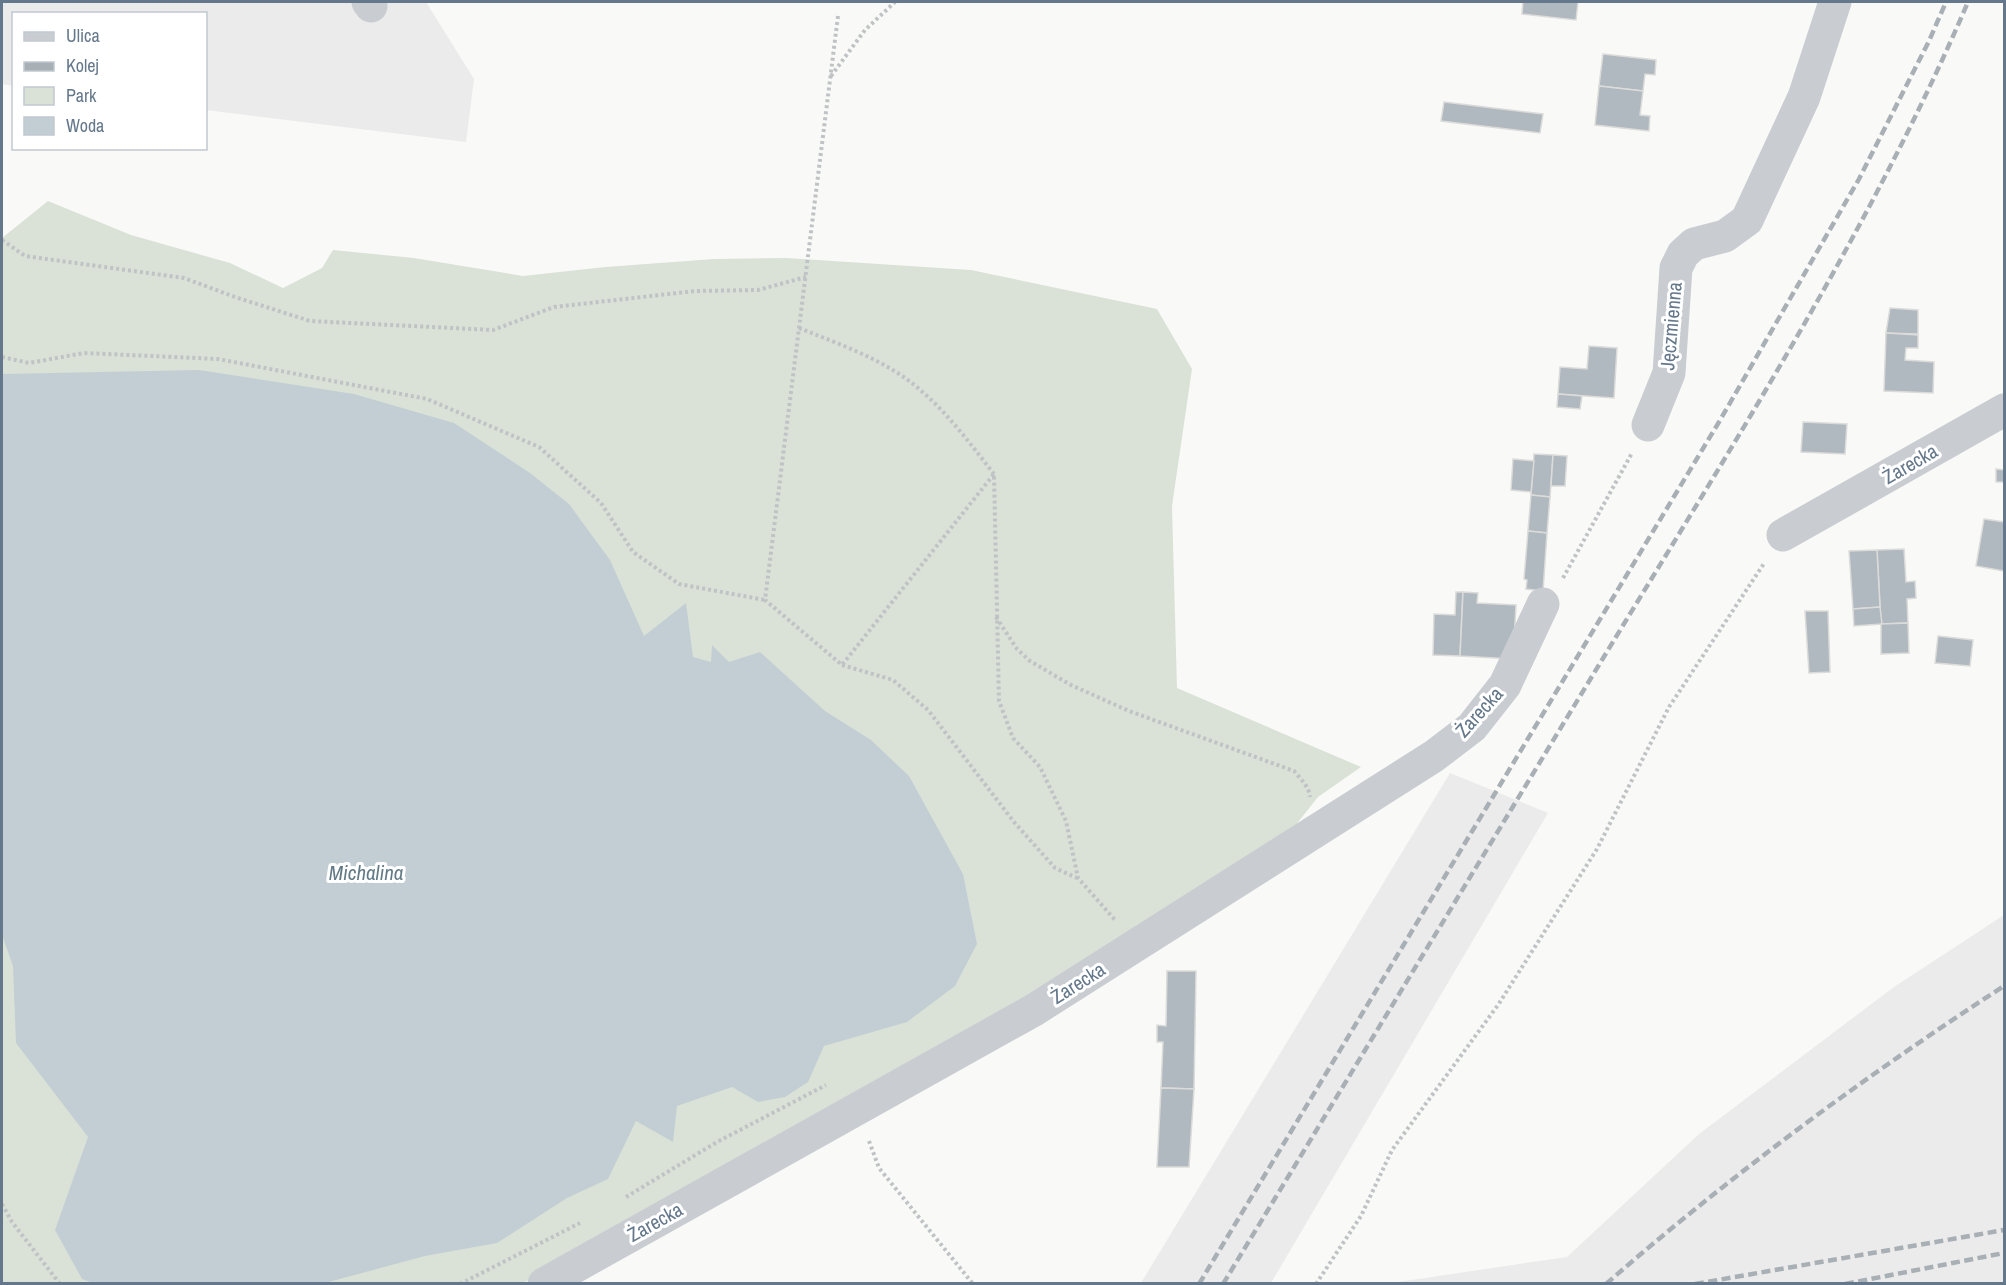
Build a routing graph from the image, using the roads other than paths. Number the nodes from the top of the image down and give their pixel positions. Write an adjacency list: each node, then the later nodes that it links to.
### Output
1 (1835, 2): 3 (street, Jęczmienna)
2 (2004, 410): 4 (street, Żarecka)
3 (1648, 424)
4 (1783, 535)
5 (1543, 604): 6 (street, Żarecka)
6 (544, 1284)

